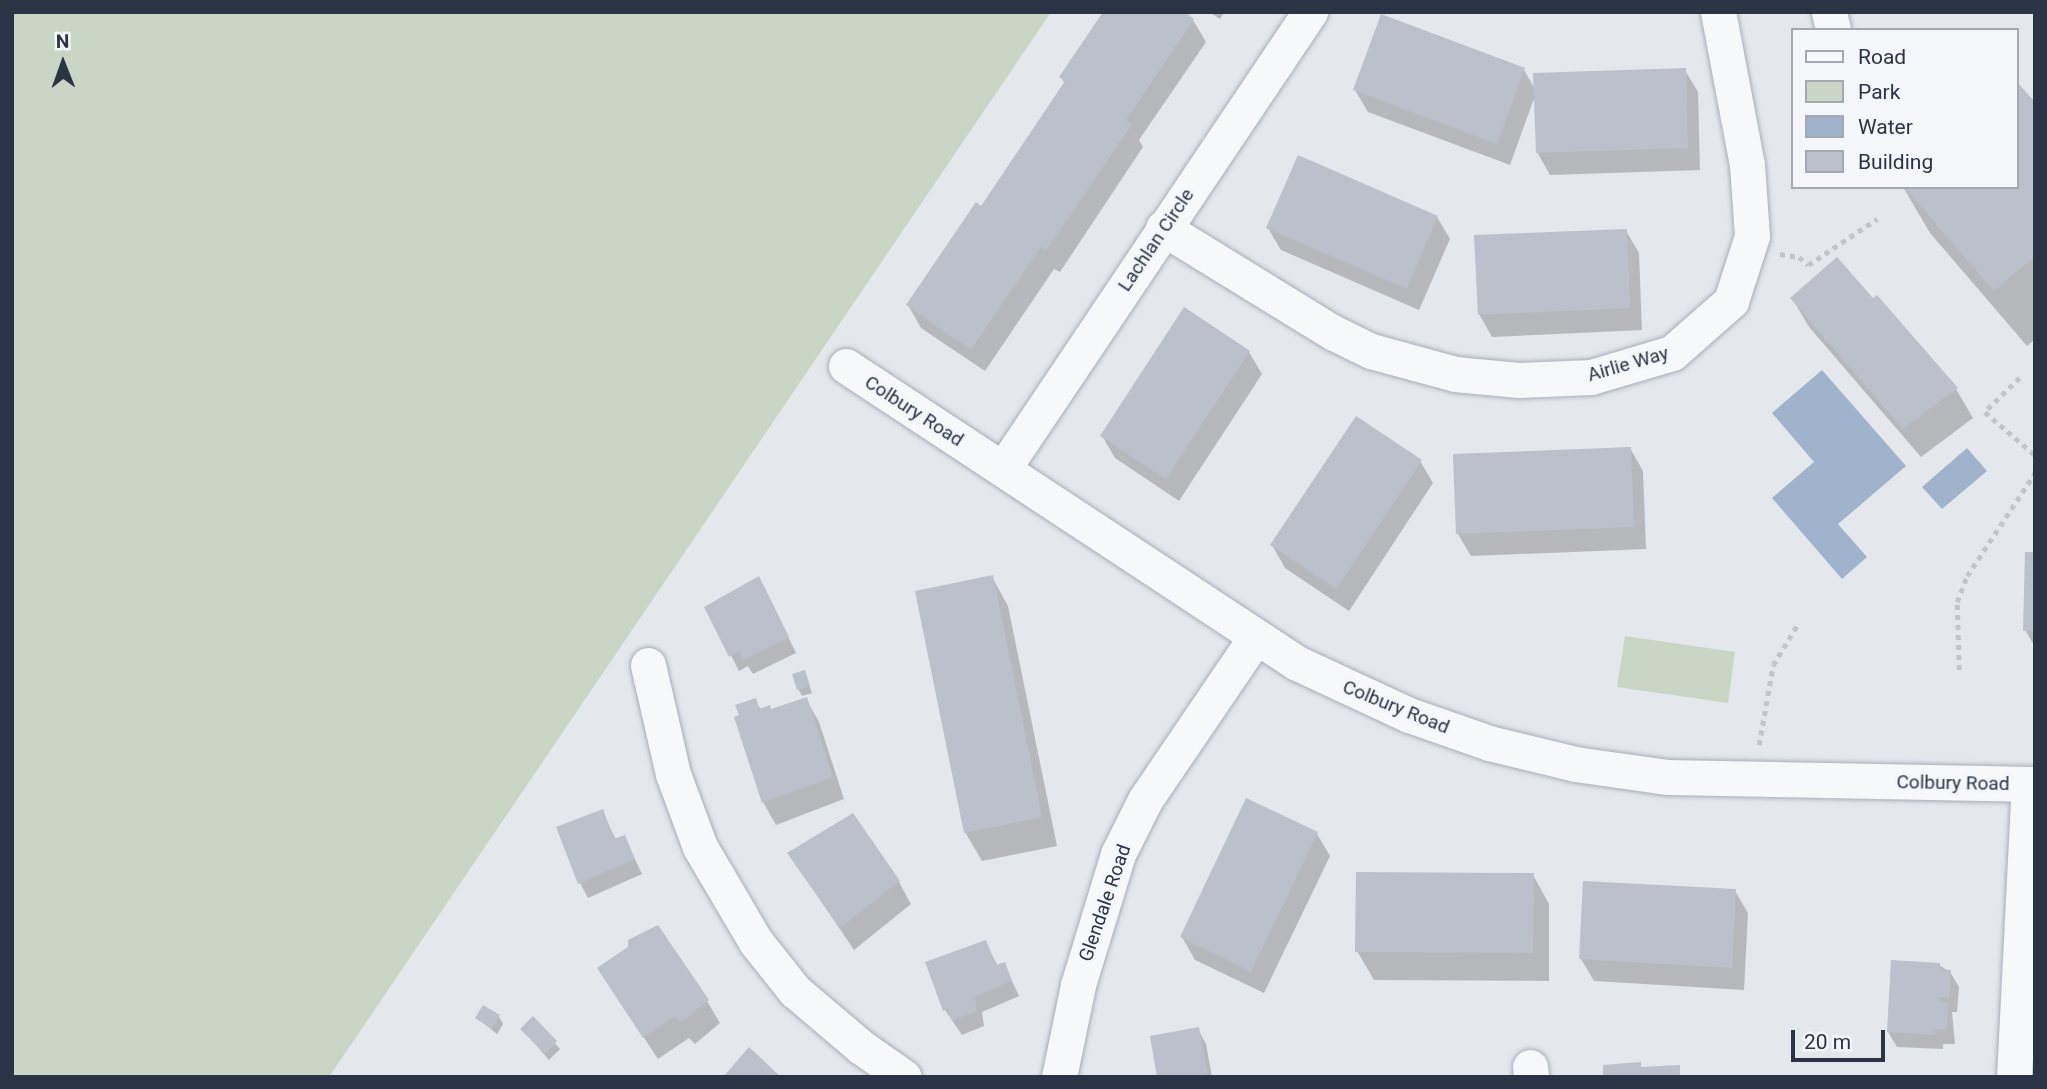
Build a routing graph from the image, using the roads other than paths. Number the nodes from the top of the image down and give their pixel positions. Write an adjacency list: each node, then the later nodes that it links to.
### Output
1 (1310, 12): 3 (street, Lachlan Circle)
2 (1718, 12): 3 (street, Airlie Way)
3 (1163, 228): 5 (street, Lachlan Circle)
4 (846, 366): 5 (street, Colbury Road)
5 (1003, 469): 6 (street, Colbury Road)
6 (1255, 638): 8 (street, Colbury Road); 11 (street, Glendale Road)
7 (648, 665): 10 (street)
8 (2032, 784): 9 (street)
9 (2025, 1041): 12 (street)
10 (904, 1077)
11 (1059, 1077)
12 (2014, 1077)

